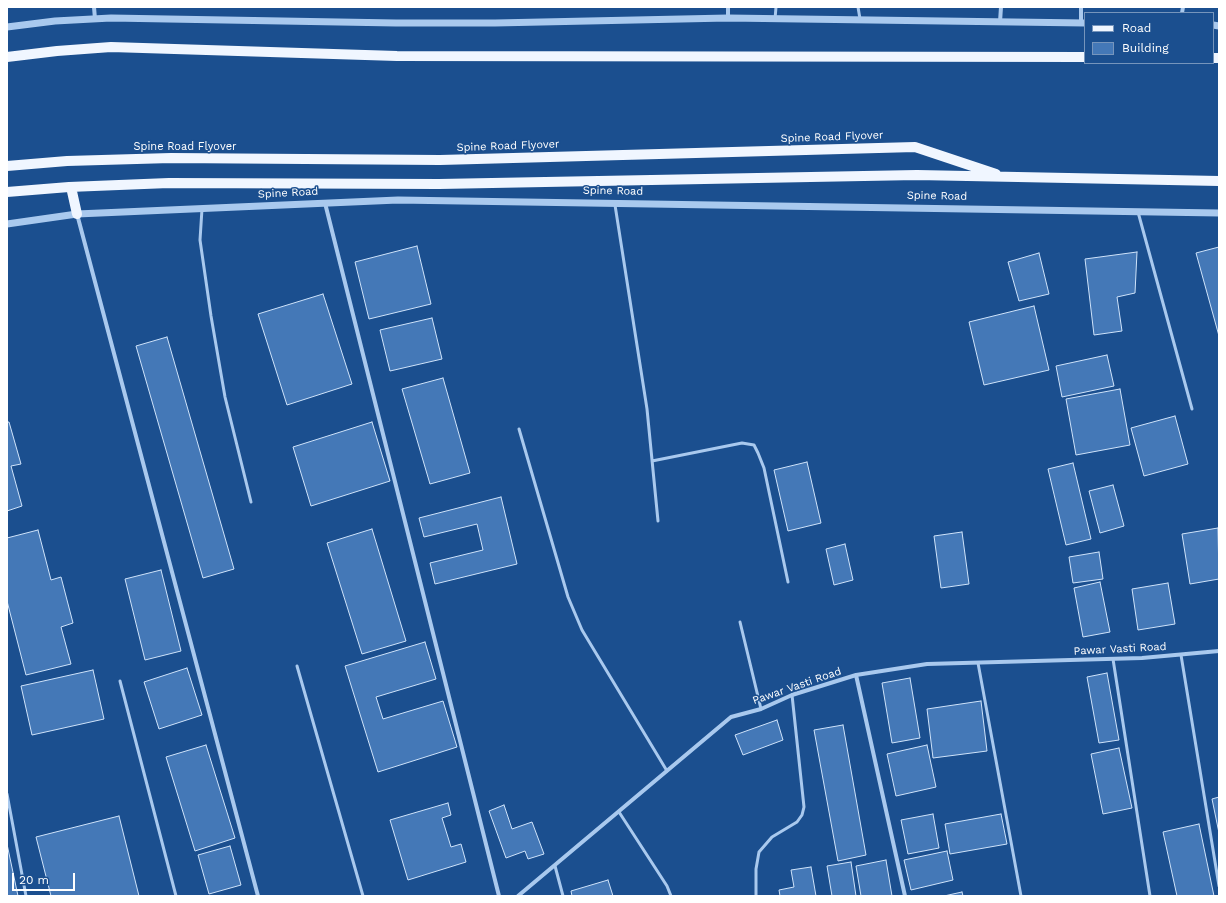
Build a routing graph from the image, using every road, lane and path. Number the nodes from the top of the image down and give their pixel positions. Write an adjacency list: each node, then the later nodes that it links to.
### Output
1 (94, 7): 8 (street)
2 (728, 7): 7 (street)
3 (776, 7): 9 (lane)
4 (858, 7): 10 (lane)
5 (1001, 7): 11 (street)
6 (1081, 7): 12 (street)
7 (728, 18): 8 (street); 9 (street)
8 (95, 19): 13 (street)
9 (775, 19): 10 (street)
10 (860, 20): 11 (street)
11 (1000, 22): 12 (street)
12 (1083, 23)
13 (7, 27)
14 (7, 57): 15 (main road)
15 (1084, 58)
16 (7, 166): 17 (main road, Spine Road Flyover)
17 (1006, 178): 18 (main road, Spine Road); 19 (main road, Spine Road)
18 (1219, 181)
19 (71, 187): 20 (main road, Spine Road); 26 (main road)
20 (7, 192)
21 (325, 203): 22 (street, Spine Road); 23 (street, Spine Road); 53 (street)
22 (614, 203): 24 (street, Spine Road); 30 (lane)
23 (202, 209): 26 (street, Spine Road); 31 (lane)
24 (1138, 211): 25 (street, Spine Road); 28 (lane)
25 (1219, 213)
26 (77, 214): 27 (street, Spine Road); 51 (street)
27 (7, 224)
28 (1192, 409)
29 (519, 429): 44 (lane)
30 (652, 461): 32 (lane); 33 (lane)
31 (251, 502)
32 (658, 521)
33 (788, 582)
34 (740, 622): 43 (lane)
35 (1219, 651): 36 (street, Pawar Vasti Road)
36 (1181, 655): 37 (street, Pawar Vasti Road); 48 (lane)
37 (1113, 659): 38 (street, Pawar Vasti Road); 60 (lane)
38 (978, 663): 40 (street, Pawar Vasti Road); 59 (lane)
39 (297, 666): 52 (lane)
40 (856, 675): 42 (street, Pawar Vasti Road); 58 (street)
41 (120, 681): 50 (lane)
42 (792, 695): 43 (street, Pawar Vasti Road); 57 (lane)
43 (761, 709): 44 (street, Pawar Vasti Road)
44 (667, 771): 46 (street, Pawar Vasti Road)
45 (7, 794): 49 (lane)
46 (619, 812): 47 (street, Pawar Vasti Road); 56 (lane)
47 (555, 866): 54 (street, Pawar Vasti Road); 55 (lane)
48 (1219, 886)
49 (26, 896)
50 (176, 896)
51 (258, 896)
52 (363, 896)
53 (499, 896)
54 (518, 896)
55 (563, 896)
56 (671, 896)
57 (756, 896)
58 (905, 896)
59 (1021, 896)
60 (1150, 896)

